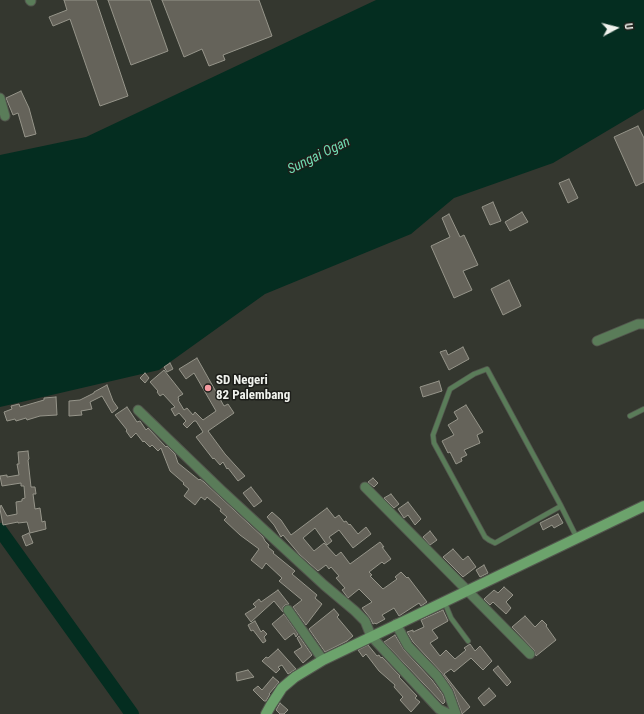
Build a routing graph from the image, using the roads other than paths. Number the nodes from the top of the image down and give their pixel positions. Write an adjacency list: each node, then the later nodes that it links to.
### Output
1 (0, 98): 2 (street)
2 (5, 116)
3 (644, 324): 4 (street)
4 (597, 341)
5 (644, 409): 7 (lane)
6 (138, 410): 16 (street)
7 (630, 416)
8 (365, 488): 12 (street)
9 (560, 506): 9 (lane); 11 (lane)
10 (644, 506): 11 (street)
11 (577, 538): 12 (street)
12 (468, 590): 13 (street); 18 (street)
13 (444, 601): 15 (street); 17 (lane)
14 (288, 610): 19 (street)
15 (396, 624): 16 (street); 20 (street)
16 (371, 636): 19 (street); 20 (street)
17 (468, 641)
18 (530, 654)
19 (323, 660): 21 (street)
20 (452, 713)
21 (266, 714)

